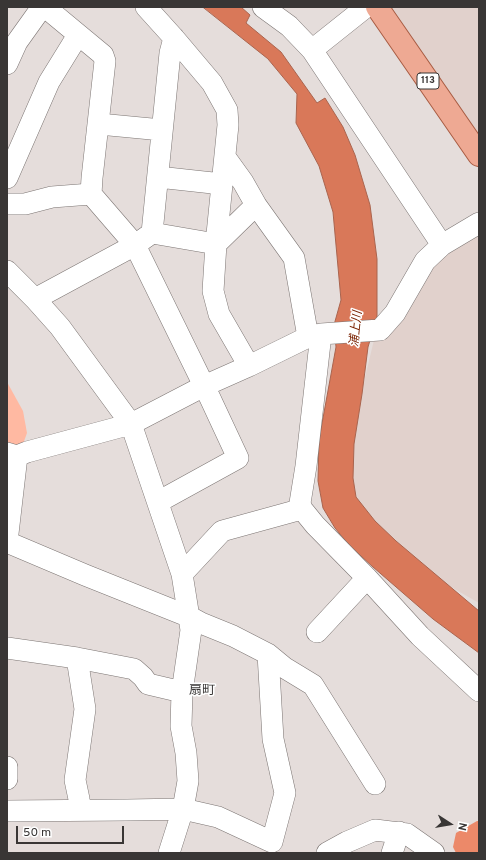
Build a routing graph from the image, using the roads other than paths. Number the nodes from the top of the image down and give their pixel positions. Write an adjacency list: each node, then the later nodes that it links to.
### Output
1 (43, 7): 6 (street); 7 (street)
2 (146, 7): 8 (street)
3 (263, 7): 9 (street)
4 (366, 7): 9 (street)
5 (377, 7): 13 (main road, 113)
6 (78, 35): 11 (street); 16 (street)
7 (12, 36): 10 (street)
8 (174, 38): 12 (street); 14 (street)
9 (312, 50): 24 (street)
10 (7, 64)
11 (99, 124): 12 (street); 18 (street)
12 (162, 130): 15 (street)
13 (478, 152)
14 (225, 157): 17 (street); 20 (street)
15 (158, 177): 17 (street); 22 (street)
16 (7, 178)
17 (222, 184): 23 (street)
18 (91, 194): 19 (street); 25 (street)
19 (7, 204)
20 (256, 205): 23 (street); 28 (street)
21 (479, 223): 24 (street)
22 (152, 233): 23 (street); 25 (street)
23 (216, 244): 29 (street)
24 (442, 244): 28 (street)
25 (135, 245): 27 (street); 30 (street)
26 (7, 271): 27 (street)
27 (35, 299): 31 (street)
28 (318, 335): 29 (street); 34 (street)
29 (249, 366): 30 (street)
30 (204, 386): 31 (street); 33 (street)
31 (131, 424): 32 (street); 33 (street)
32 (12, 455): 35 (street)
33 (158, 502): 36 (street)
34 (302, 509): 36 (street); 37 (street)
35 (7, 542): 38 (street)
36 (182, 574): 38 (street)
37 (367, 578): 39 (street); 43 (street)
38 (190, 616): 41 (street); 44 (street)
39 (317, 632)
40 (7, 648): 42 (street)
41 (268, 654): 47 (street); 48 (street)
42 (77, 658): 44 (street); 49 (street)
43 (479, 691)
44 (182, 692): 48 (street)
45 (7, 768): 46 (street)
46 (7, 780)
47 (375, 784)
48 (183, 809): 49 (street); 52 (street)
49 (80, 810): 50 (street)
50 (7, 811)
51 (399, 832): 53 (street); 54 (street); 55 (street)
52 (169, 853)
53 (326, 853)
54 (392, 853)
55 (434, 853)

